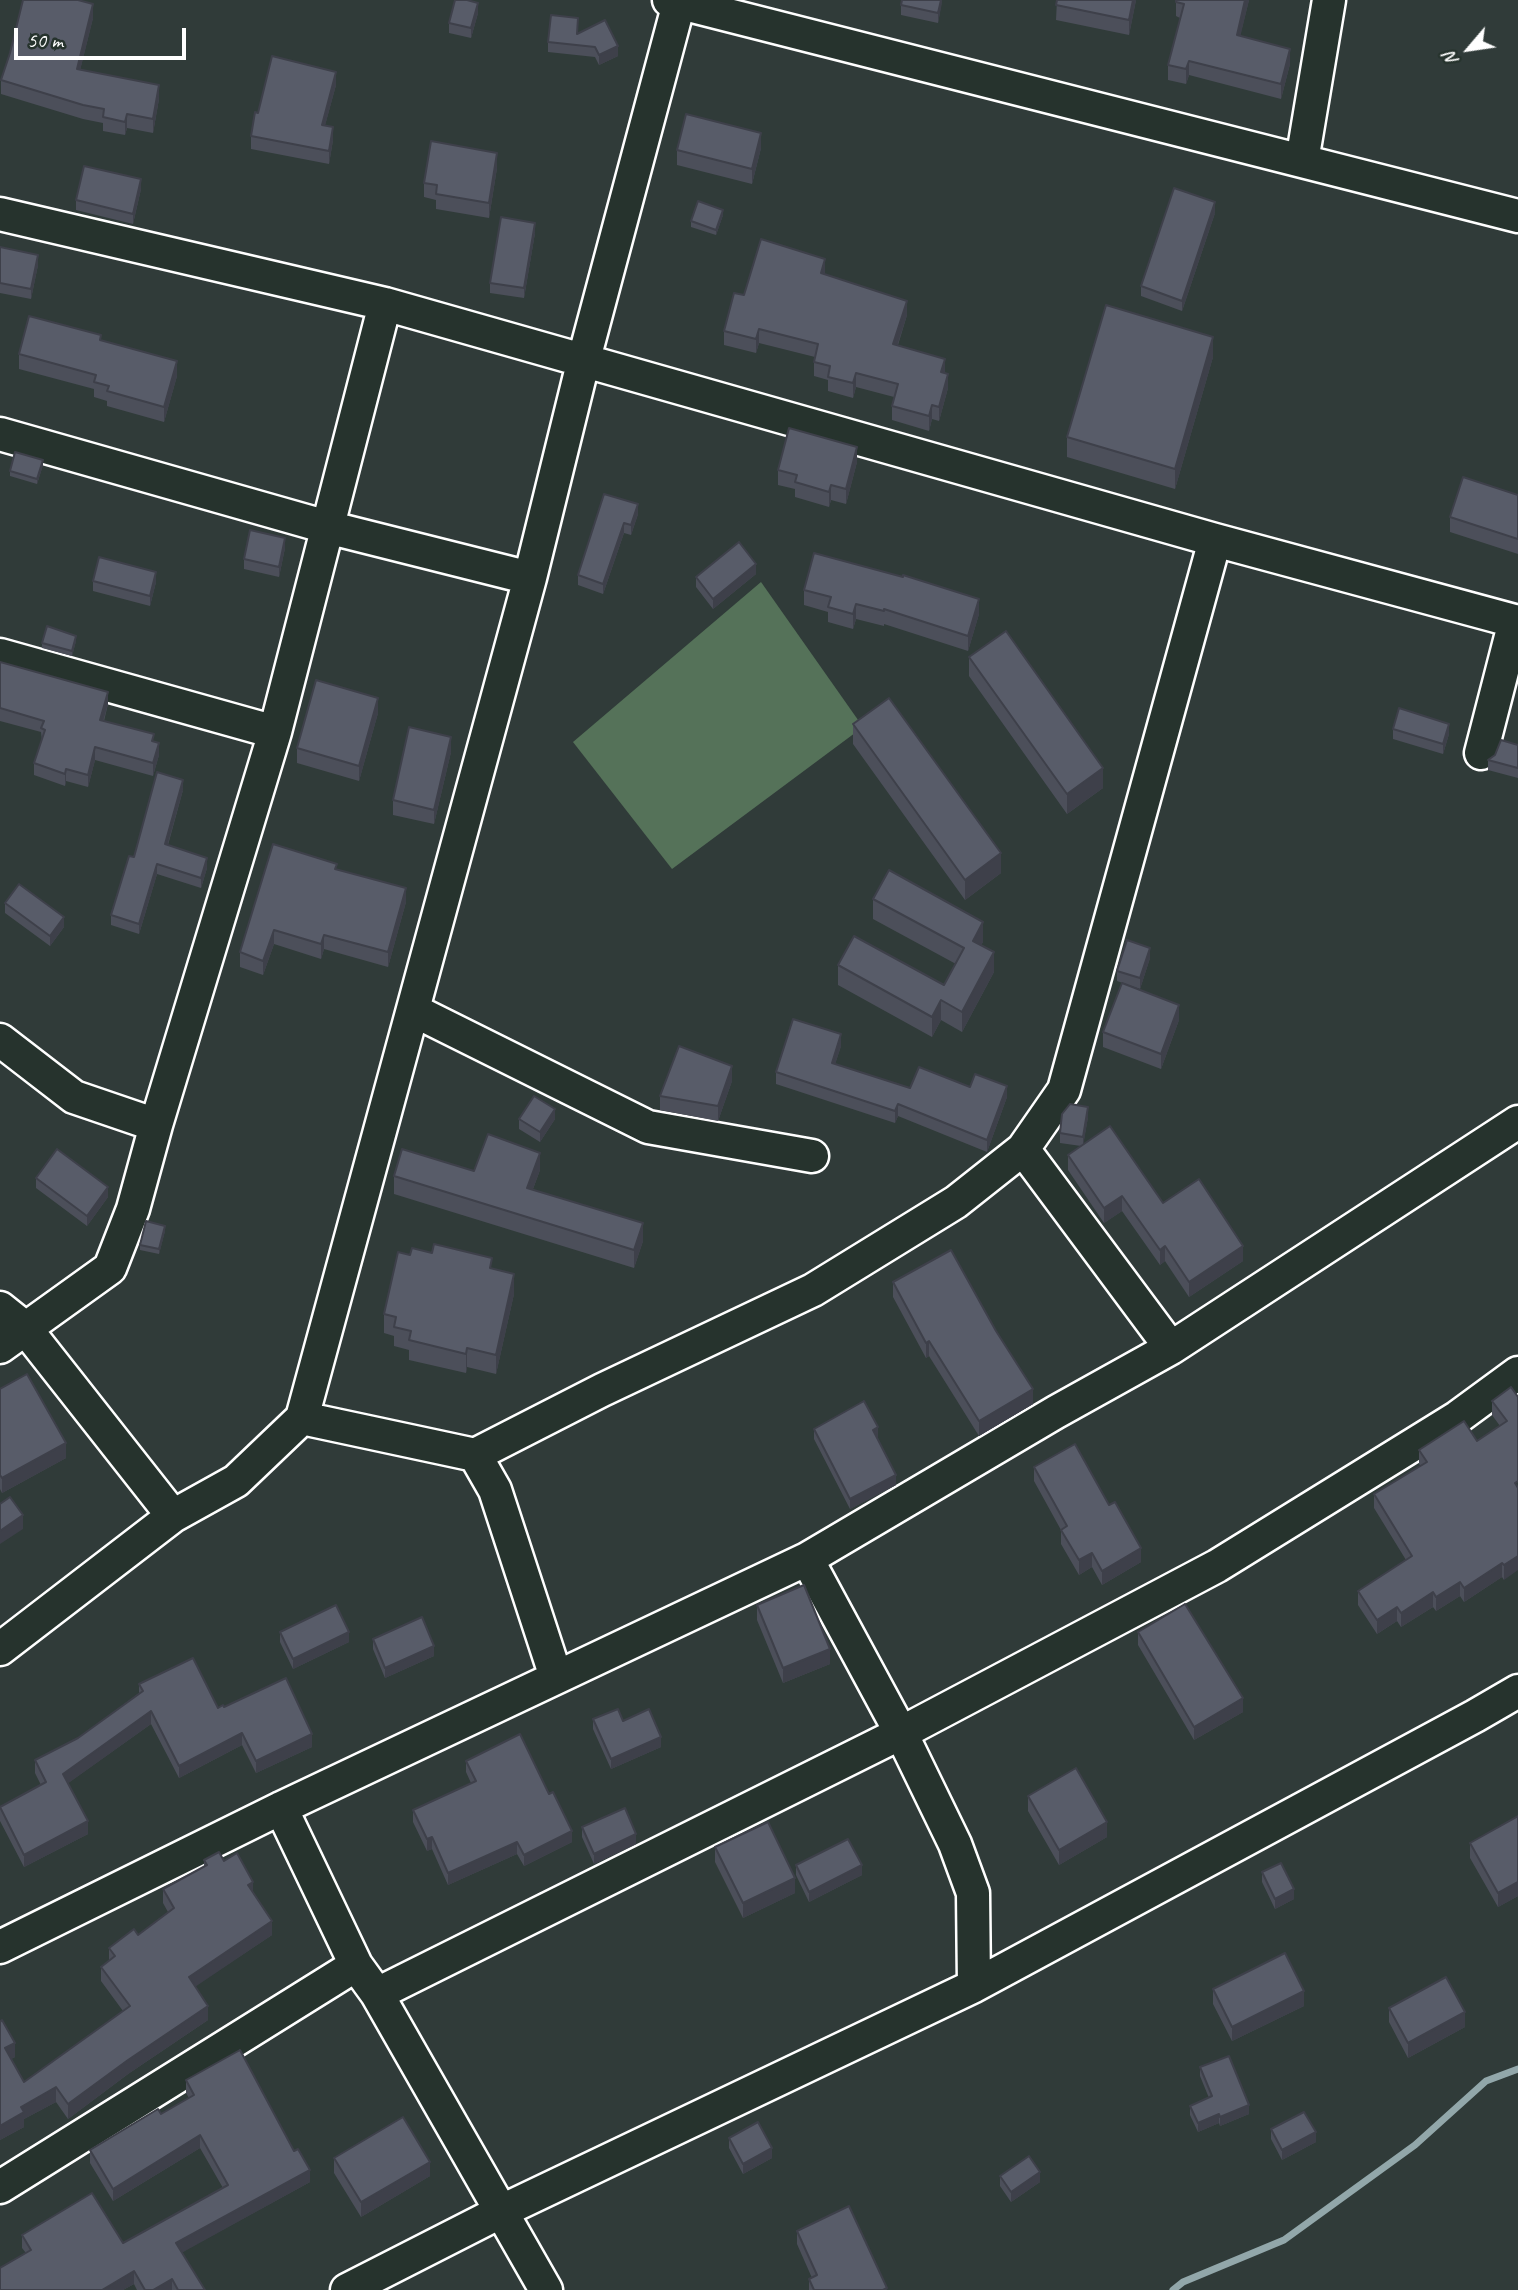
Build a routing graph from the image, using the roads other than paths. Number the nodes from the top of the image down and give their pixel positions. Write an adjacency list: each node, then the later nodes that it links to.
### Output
1 (1329, 0): 3 (street)
2 (674, 1): 3 (street); 7 (street)
3 (1302, 161): 5 (street)
4 (0, 214): 6 (street)
5 (1518, 216)
6 (385, 304): 7 (street); 9 (street)
7 (584, 359): 10 (street); 11 (street)
8 (0, 434): 9 (street)
9 (327, 527): 11 (street); 14 (street)
10 (1216, 540): 12 (street); 20 (street)
11 (530, 578): 16 (street)
12 (1516, 621): 15 (street)
13 (0, 655): 14 (street)
14 (275, 732): 19 (street)
15 (1481, 753)
16 (413, 1010): 21 (street); 27 (street)
17 (0, 1040): 19 (street)
18 (1518, 1122): 25 (street)
19 (156, 1125): 23 (street)
20 (1023, 1149): 25 (street); 28 (street)
21 (811, 1156)
22 (0, 1308): 23 (street)
23 (25, 1328): 24 (street); 29 (street)
24 (0, 1347)
25 (1171, 1348): 30 (street)
26 (1518, 1373): 34 (street)
27 (302, 1418): 28 (street); 29 (street)
28 (475, 1455): 32 (street)
29 (173, 1516): 31 (street)
30 (807, 1559): 32 (street); 34 (street)
31 (0, 1649)
32 (556, 1677): 35 (street)
33 (1518, 1691): 38 (street)
34 (901, 1733): 38 (street); 39 (street)
35 (281, 1808): 36 (street); 37 (street)
36 (0, 1947)
37 (356, 1965): 39 (street); 40 (street)
38 (974, 1986): 41 (street)
39 (377, 1994): 41 (street)
40 (0, 2187)
41 (502, 2211): 42 (street); 43 (street)
42 (347, 2290)
43 (546, 2290)

